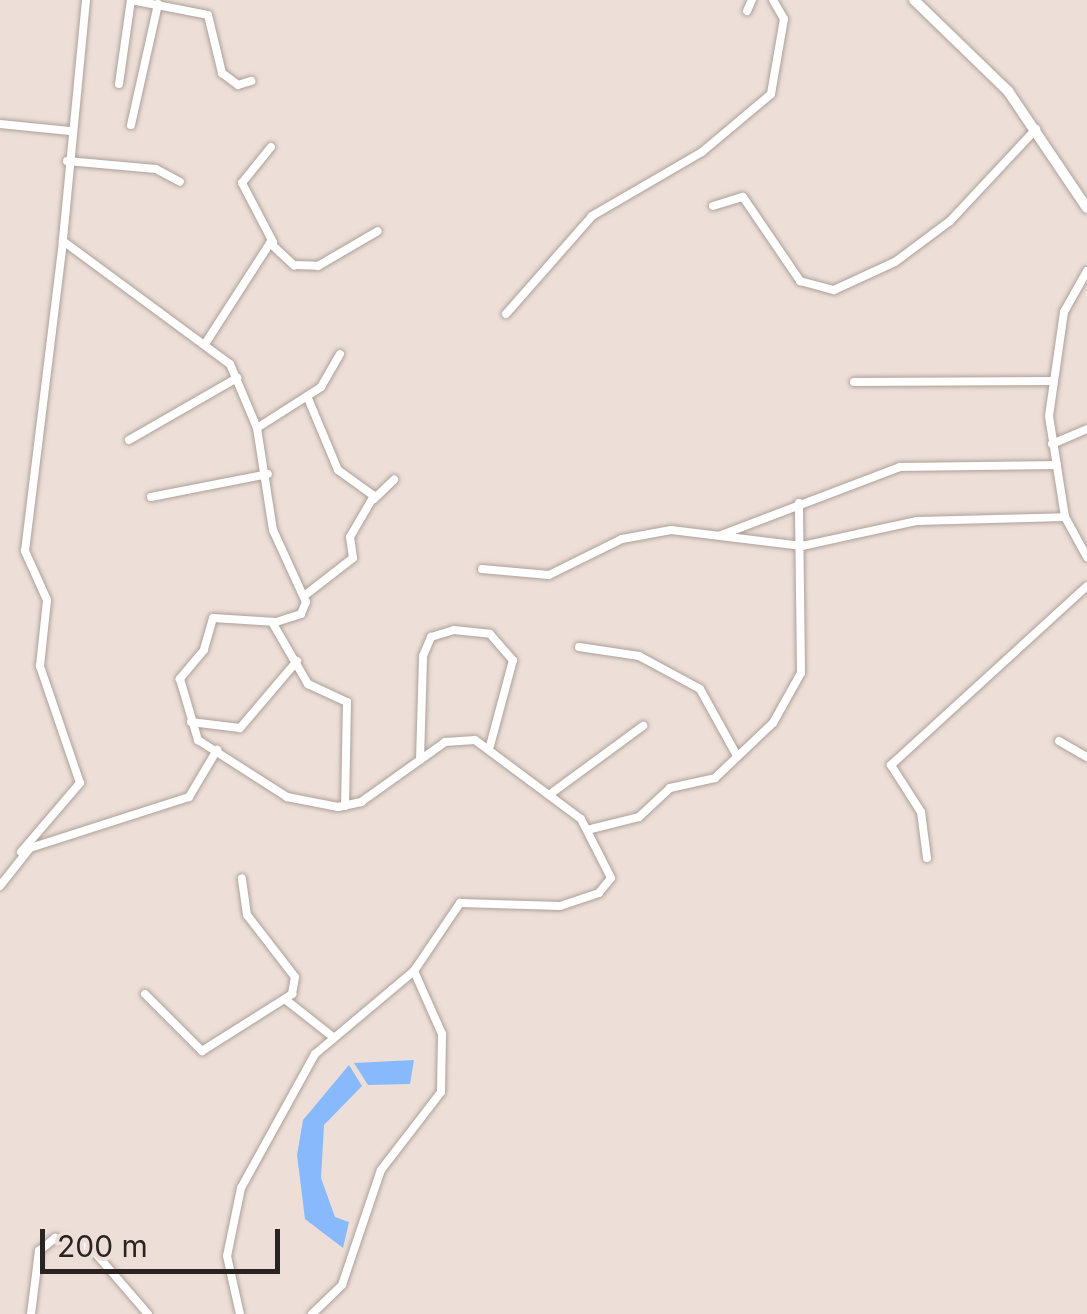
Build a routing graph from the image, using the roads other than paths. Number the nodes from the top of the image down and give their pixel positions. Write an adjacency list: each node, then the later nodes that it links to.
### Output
1 (86, 0): 13 (street)
2 (131, 0): 6 (street); 9 (street)
3 (752, 0): 7 (street)
4 (773, 0): 23 (street)
5 (914, 0): 12 (street)
6 (158, 4): 8 (street); 11 (street)
7 (747, 11)
8 (251, 81)
9 (118, 84)
10 (0, 124): 13 (street)
11 (132, 125)
12 (1036, 130): 17 (street); 18 (street)
13 (70, 131): 15 (street)
14 (271, 147): 21 (street)
15 (67, 161): 16 (street); 20 (street)
16 (180, 182)
17 (713, 206)
18 (1087, 208)
19 (378, 230): 21 (street)
20 (63, 242): 24 (street); 61 (street)
21 (273, 242): 24 (street)
22 (1087, 271): 28 (street)
23 (506, 314)
24 (205, 344): 26 (street)
25 (340, 354): 29 (street)
26 (237, 378): 30 (street); 32 (street)
27 (854, 382): 28 (street)
28 (1052, 382): 33 (street)
29 (307, 396): 30 (street); 38 (street)
30 (258, 428): 35 (street)
31 (1087, 429): 33 (street)
32 (128, 440)
33 (1052, 444): 34 (street)
34 (1057, 464): 39 (street); 40 (street)
35 (268, 474): 37 (street); 46 (street)
36 (394, 480): 38 (street)
37 (151, 497)
38 (374, 499): 46 (street)
39 (799, 503): 41 (street); 42 (street)
40 (1065, 517): 42 (street); 43 (street)
41 (722, 535): 42 (street); 44 (street)
42 (802, 546): 55 (street)
43 (1087, 558)
44 (482, 568)
45 (1087, 586): 62 (street)
46 (304, 596): 47 (street)
47 (272, 622): 49 (street); 50 (street)
48 (580, 647): 55 (street)
49 (297, 661): 50 (street); 59 (street)
50 (191, 722): 54 (street)
51 (643, 726): 58 (street)
52 (1059, 741): 56 (street)
53 (490, 746): 57 (street); 57 (street); 58 (street)
54 (217, 750): 59 (street); 61 (street)
55 (736, 754): 60 (street)
56 (1087, 757)
57 (420, 760): 59 (street)
58 (554, 792): 60 (street)
59 (344, 806)
60 (591, 829): 65 (street)
61 (21, 852): 64 (street)
62 (927, 858)
63 (242, 878): 67 (street)
64 (0, 886)
65 (414, 970): 68 (street); 72 (street)
66 (145, 994): 67 (street)
67 (286, 1000): 68 (street)
68 (333, 1037): 71 (street)
69 (31, 1314): 70 (street)
70 (148, 1314)
71 (240, 1314)
72 (312, 1314)

